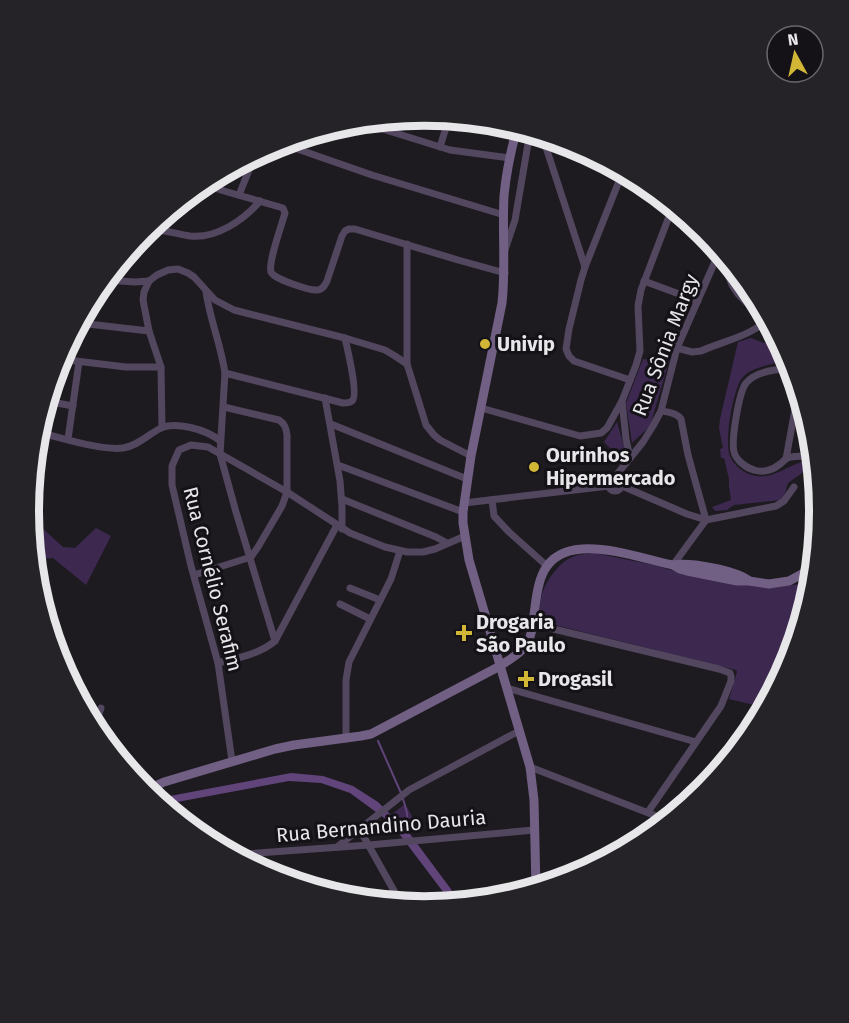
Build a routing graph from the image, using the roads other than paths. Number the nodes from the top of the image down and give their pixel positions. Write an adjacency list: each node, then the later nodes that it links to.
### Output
1 (446, 127): 6 (street)
2 (381, 128): 6 (street)
3 (515, 137): 8 (main road)
4 (529, 140): 18 (street)
5 (545, 145): 20 (street)
6 (440, 147): 8 (street)
7 (295, 148): 14 (street)
8 (510, 158): 14 (main road)
9 (250, 168): 12 (street)
10 (619, 179): 20 (street)
11 (215, 188): 12 (street)
12 (239, 195): 13 (street)
13 (260, 201): 16 (street); 17 (street)
14 (504, 215): 18 (main road)
15 (670, 215): 25 (street)
16 (162, 230)
17 (407, 244): 21 (street); 36 (street)
18 (504, 252): 21 (main road)
19 (716, 259): 27 (street, Rua Sônia Margy)
20 (585, 267): 40 (street)
21 (505, 273): 47 (main road)
22 (728, 274): 28 (street)
23 (116, 281): 24 (street)
24 (149, 281): 26 (street); 31 (street)
25 (644, 281): 27 (street); 40 (street)
26 (206, 292): 32 (street); 39 (street)
27 (698, 301): 33 (street, Rua Sônia Margy)
28 (751, 307)
29 (88, 324): 31 (street)
30 (761, 324): 33 (street)
31 (149, 331): 37 (street)
32 (345, 338): 36 (street); 41 (street)
33 (677, 348): 48 (street, Rua Sônia Margy)
34 (70, 361): 35 (street)
35 (79, 362): 37 (street); 44 (street)
36 (407, 364): 55 (street)
37 (161, 367): 50 (street)
38 (783, 369): 58 (street)
39 (225, 373): 41 (street); 45 (street)
40 (630, 380): 42 (street)
41 (325, 398): 49 (street)
42 (622, 401): 47 (street); 57 (street)
43 (55, 403): 44 (street)
44 (73, 406): 52 (street)
45 (224, 407): 53 (street); 65 (street)
46 (795, 407): 58 (street)
47 (481, 408): 55 (main road)
48 (661, 411): 57 (street, Rua Sônia Margy); 69 (street)
49 (331, 424): 59 (street); 61 (street)
50 (162, 427): 52 (street); 53 (street)
51 (46, 434): 52 (street)
52 (68, 439)
53 (220, 441): 54 (street)
54 (220, 454): 65 (street, Rua Cornélio Serafim); 74 (street); 78 (street, Rua Cornélio Serafim)
55 (471, 456): 61 (main road)
56 (806, 457): 58 (street)
57 (630, 458): 60 (street, Rua Sônia Margy)
58 (786, 459)
59 (338, 465): 66 (street); 68 (street)
60 (614, 478): 62 (street, Rua Sônia Margy); 63 (street)
61 (467, 479): 68 (main road)
62 (609, 486): 63 (street); 67 (street)
63 (622, 486): 69 (street)
64 (794, 487): 69 (street)
65 (287, 492): 70 (street, Rua Cornélio Serafim); 74 (street)
66 (342, 499): 70 (street); 72 (street)
67 (492, 500): 68 (street); 76 (street)
68 (464, 508): 71 (main road)
69 (706, 520): 75 (street)
70 (339, 527): 73 (street, Rua Cornélio Serafim); 84 (street)
71 (465, 536): 72 (street, Rua Cornélio Serafim); 86 (main road)
72 (447, 543): 73 (street, Rua Cornélio Serafim)
73 (400, 551): 80 (street)
74 (250, 557): 78 (street); 84 (street)
75 (673, 565): 76 (main road); 77 (main road)
76 (547, 566): 83 (main road)
77 (805, 572)
78 (194, 575): 85 (street, Rua Cornélio Serafim)
79 (350, 588): 80 (street)
80 (380, 600): 82 (street)
81 (340, 604): 82 (street)
82 (370, 619): 91 (street)
83 (533, 624): 86 (main road); 92 (street)
84 (276, 641): 85 (street)
85 (218, 663): 93 (street, Rua Cornélio Serafim)
86 (500, 666): 87 (main road); 91 (main road)
87 (507, 688): 90 (main road); 92 (street)
88 (101, 708): 89 (street)
89 (98, 716)
90 (519, 731): 94 (main road); 98 (street)
91 (346, 739): 93 (main road)
92 (696, 742): 96 (street)
93 (232, 761): 95 (main road)
94 (530, 768): 96 (street); 99 (main road)
95 (154, 786)
96 (648, 812): 97 (street)
97 (659, 817)
98 (362, 828): 100 (street); 101 (street)
99 (534, 830): 100 (street, Rua Bernandino Dauria); 103 (main road)
100 (369, 845): 101 (street, Rua Bernandino Dauria); 104 (street)
101 (336, 848): 102 (street, Rua Bernandino Dauria)
102 (248, 854)
103 (536, 881)
104 (397, 896)

